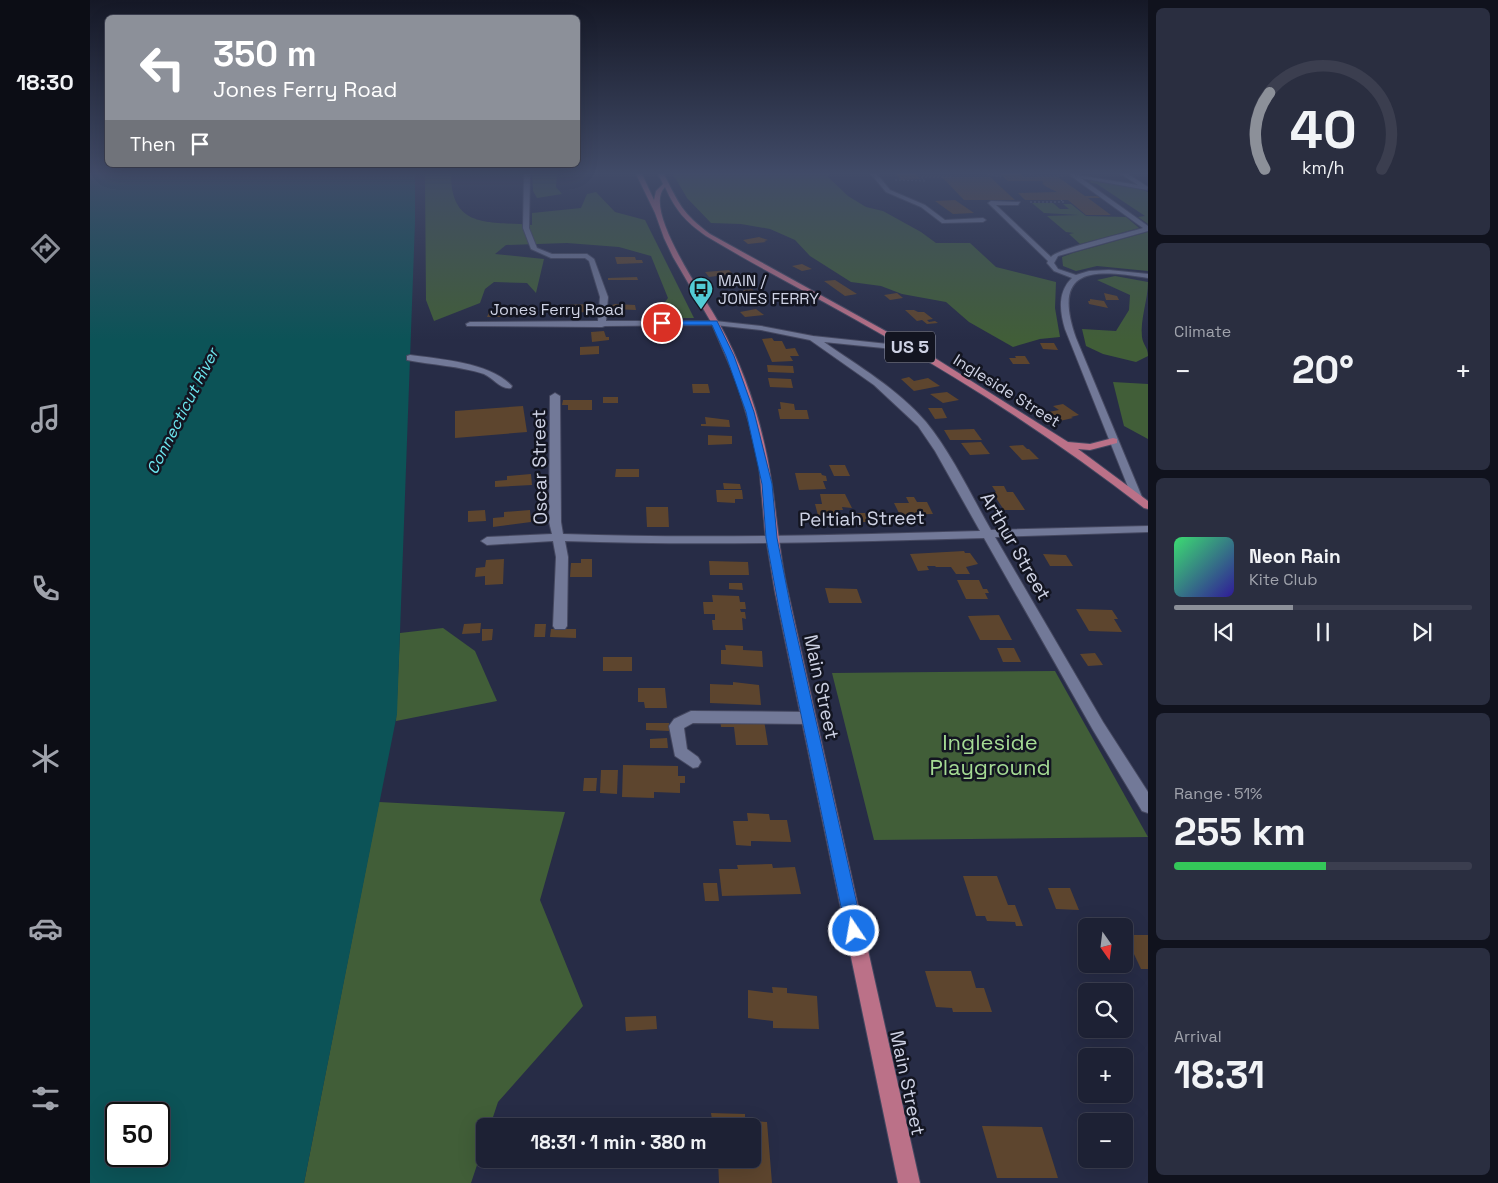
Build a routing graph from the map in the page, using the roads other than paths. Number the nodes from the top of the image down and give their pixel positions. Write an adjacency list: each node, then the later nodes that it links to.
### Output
1 (526, 229): 11 (street)
2 (664, 229): 9 (main road, Main Street)
3 (700, 229): 13 (main road, Ingleside Street / US 5)
4 (1019, 229): 6 (street)
5 (1148, 229): 6 (street)
6 (1052, 260): 8 (street)
7 (1148, 276): 8 (street)
8 (1076, 278): 17 (street)
9 (715, 323): 11 (street, Jones Ferry Road); 12 (street, Jones Ferry Road); 24 (main road, Main Street)
10 (470, 324): 11 (street, Jones Ferry Road)
11 (602, 325)
12 (814, 338): 13 (street, Jones Ferry Road); 22 (street, Arthur Street)
13 (914, 349): 18 (main road, Ingleside Street / US 5)
14 (410, 358): 15 (street)
15 (508, 386)
16 (555, 396): 23 (street, Oscar Street)
17 (1113, 441): 18 (main road); 19 (street)
18 (1064, 445): 19 (main road, Ingleside Street / US 5)
19 (1137, 497): 20 (main road, Ingleside Street / US 5)
20 (1148, 506)
21 (1148, 530): 22 (street, Peltiah Street)
22 (988, 535): 24 (street, Peltiah Street); 29 (street, Arthur Street)
23 (559, 537): 24 (street, Peltiah Street); 25 (street, Peltiah Street); 26 (street, Oscar Street)
24 (772, 538): 27 (main road, Main Street)
25 (488, 541)
26 (560, 626)
27 (808, 718): 28 (street); 30 (main road, Main Street)
28 (693, 762)
29 (1148, 806)
30 (909, 1183)

